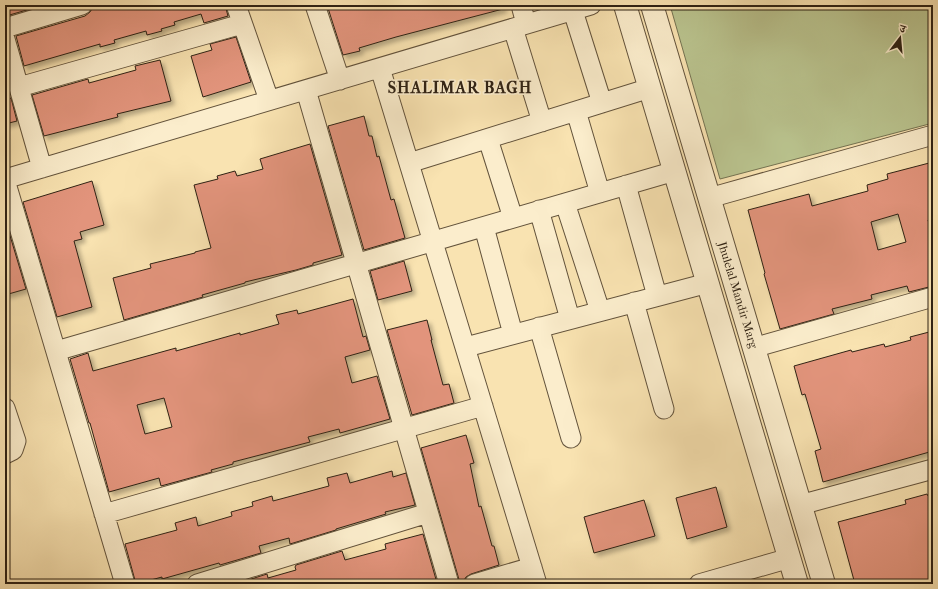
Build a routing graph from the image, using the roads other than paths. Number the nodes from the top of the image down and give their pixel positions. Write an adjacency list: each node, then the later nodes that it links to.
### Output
1 (82, 5): 11 (street)
2 (236, 5): 9 (street)
3 (315, 5): 14 (street)
4 (521, 5): 10 (street)
5 (591, 5): 8 (street)
6 (625, 5): 16 (street, Jhulelal Mandir Marg)
7 (652, 5): 30 (street, Jhulelal Mandir Marg)
8 (573, 10): 10 (street); 19 (street)
9 (242, 24): 15 (street); 18 (street)
10 (519, 26): 13 (street); 21 (street)
11 (5, 28)
12 (5, 39): 15 (street)
13 (380, 68): 14 (street); 24 (street)
14 (340, 80): 17 (street)
15 (19, 87): 25 (street)
16 (650, 88): 19 (street); 26 (street, Jhulelal Mandir Marg)
17 (306, 90): 18 (street); 36 (street)
18 (269, 100): 25 (street)
19 (602, 104): 20 (street)
20 (576, 112): 21 (street); 29 (street)
21 (542, 122): 23 (street)
22 (933, 135): 30 (street)
23 (488, 139): 24 (street); 33 (street)
24 (409, 163): 35 (street)
25 (42, 168): 27 (street)
26 (675, 171): 28 (street); 37 (street, Jhulelal Mandir Marg)
27 (5, 180): 47 (street)
28 (626, 185): 29 (street); 38 (street)
29 (600, 193): 31 (street)
30 (709, 198): 46 (street, Jhulelal Mandir Marg)
31 (566, 203): 32 (street); 41 (street)
32 (539, 210): 33 (street); 42 (street)
33 (513, 218): 34 (street)
34 (484, 226): 35 (street); 44 (street)
35 (433, 241): 36 (street); 45 (street)
36 (356, 264): 47 (street); 51 (street)
37 (708, 282): 38 (street); 58 (street, Jhulelal Mandir Marg)
38 (658, 296): 40 (street)
39 (933, 297): 46 (street)
40 (634, 302): 41 (street); 50 (street)
41 (600, 311): 42 (street)
42 (570, 319): 43 (street)
43 (539, 328): 44 (street); 52 (street)
44 (513, 334): 45 (street)
45 (466, 347): 48 (street)
46 (753, 348): 55 (street, Jhulelal Mandir Marg)
47 (56, 352): 57 (street)
48 (483, 406): 51 (street); 59 (street)
49 (5, 408): 53 (street)
50 (664, 409)
51 (404, 429): 56 (street); 57 (street)
52 (571, 438)
53 (5, 454)
54 (933, 469): 55 (street)
55 (800, 505): 66 (street, Jhulelal Mandir Marg)
56 (428, 513): 61 (street); 62 (street)
57 (104, 514): 60 (street)
58 (790, 558): 64 (street); 65 (street, Jhulelal Mandir Marg)
59 (534, 576): 63 (street)
60 (125, 584)
61 (198, 584)
62 (449, 584)
63 (474, 584)
64 (698, 584)
65 (797, 584)
66 (824, 584)

